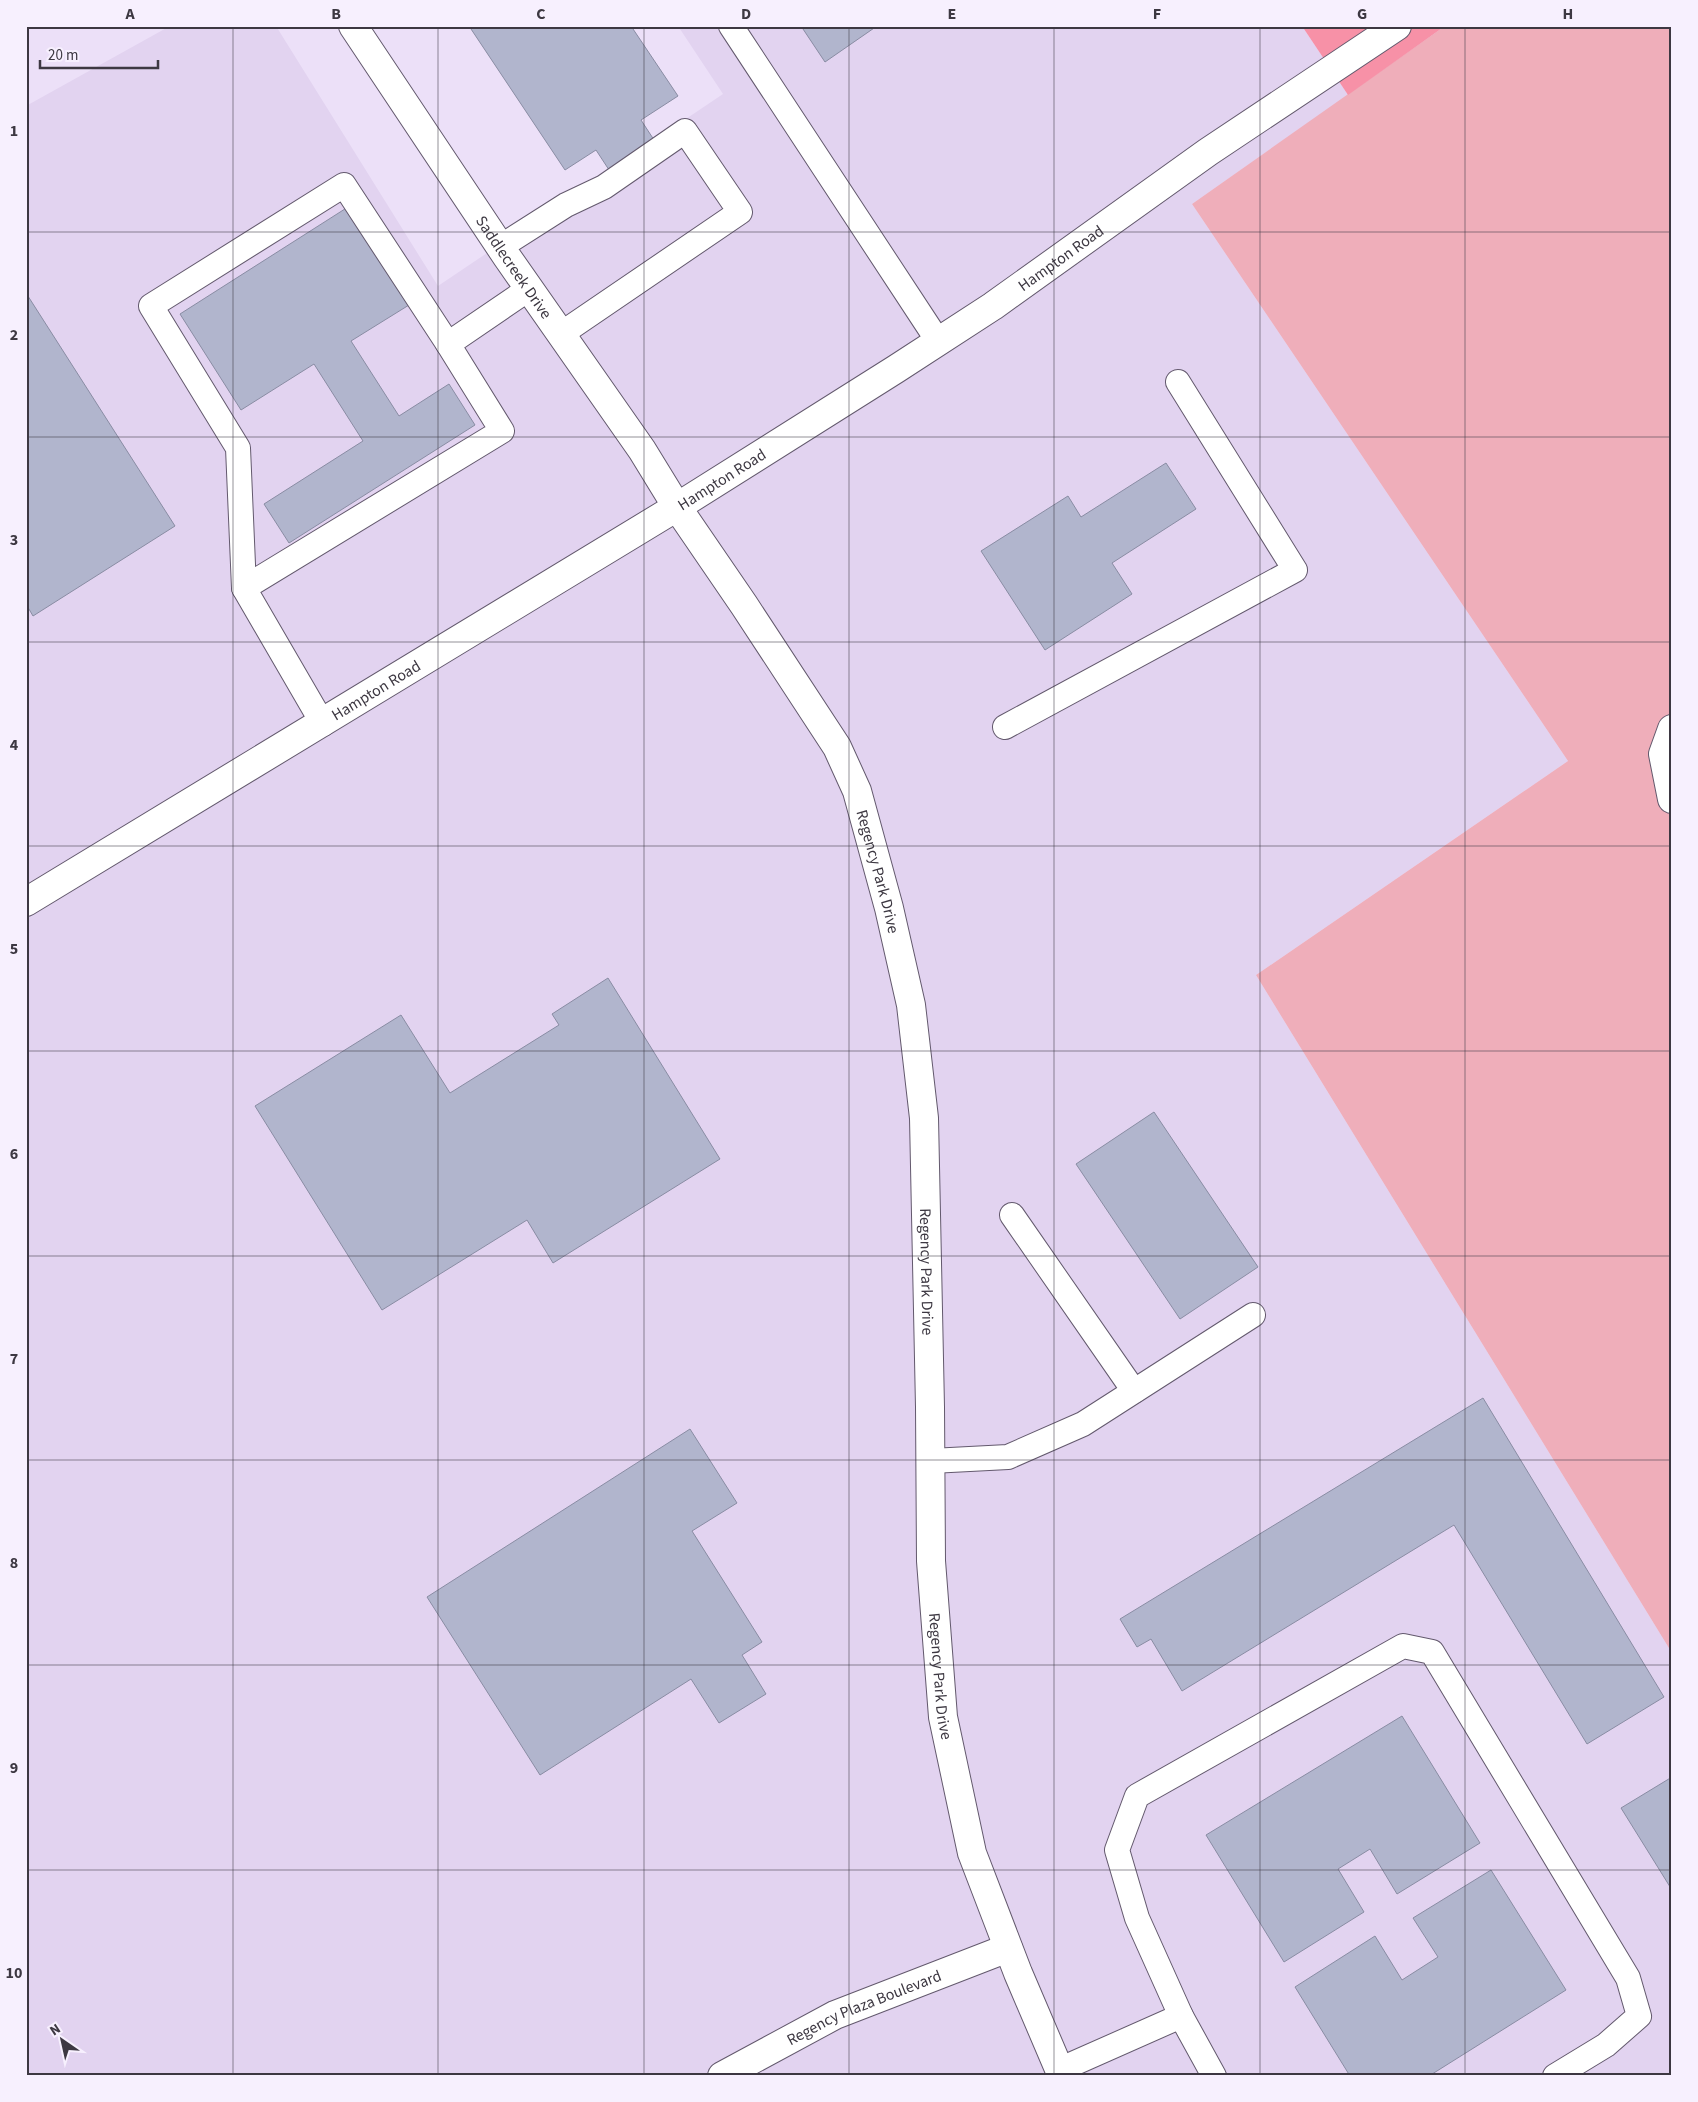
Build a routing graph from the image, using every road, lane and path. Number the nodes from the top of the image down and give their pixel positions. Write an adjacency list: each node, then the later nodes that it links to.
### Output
1 (353, 26): 4 (street, Saddlecreek Drive)
2 (731, 26): 7 (lane)
3 (1380, 31): 7 (street, Hampton Road)
4 (500, 247): 5 (street, Saddlecreek Drive); 6 (lane)
5 (530, 288): 6 (street, Saddlecreek Drive); 8 (lane)
6 (561, 334): 10 (street, Saddlecreek Drive)
7 (938, 342): 10 (street, Hampton Road)
8 (448, 344): 11 (lane); 11 (lane)
9 (1178, 382): 13 (lane)
10 (677, 507): 12 (street, Hampton Road); 20 (street, Regency Park Drive)
11 (244, 588): 12 (lane)
12 (323, 724): 16 (street, Hampton Road)
13 (1005, 727)
14 (1672, 729): 15 (street)
15 (1672, 800)
16 (26, 902)
17 (1012, 1215): 19 (lane)
18 (1253, 1315): 19 (lane)
19 (1134, 1391): 20 (lane)
20 (931, 1461): 21 (street, Regency Park Drive)
21 (1008, 1948): 23 (street, Regency Park Drive); 24 (street, Regency Plaza Boulevard)
22 (1181, 2016): 23 (lane); 25 (lane); 26 (lane)
23 (1060, 2073)
24 (729, 2074)
25 (1214, 2076)
26 (1555, 2076)

